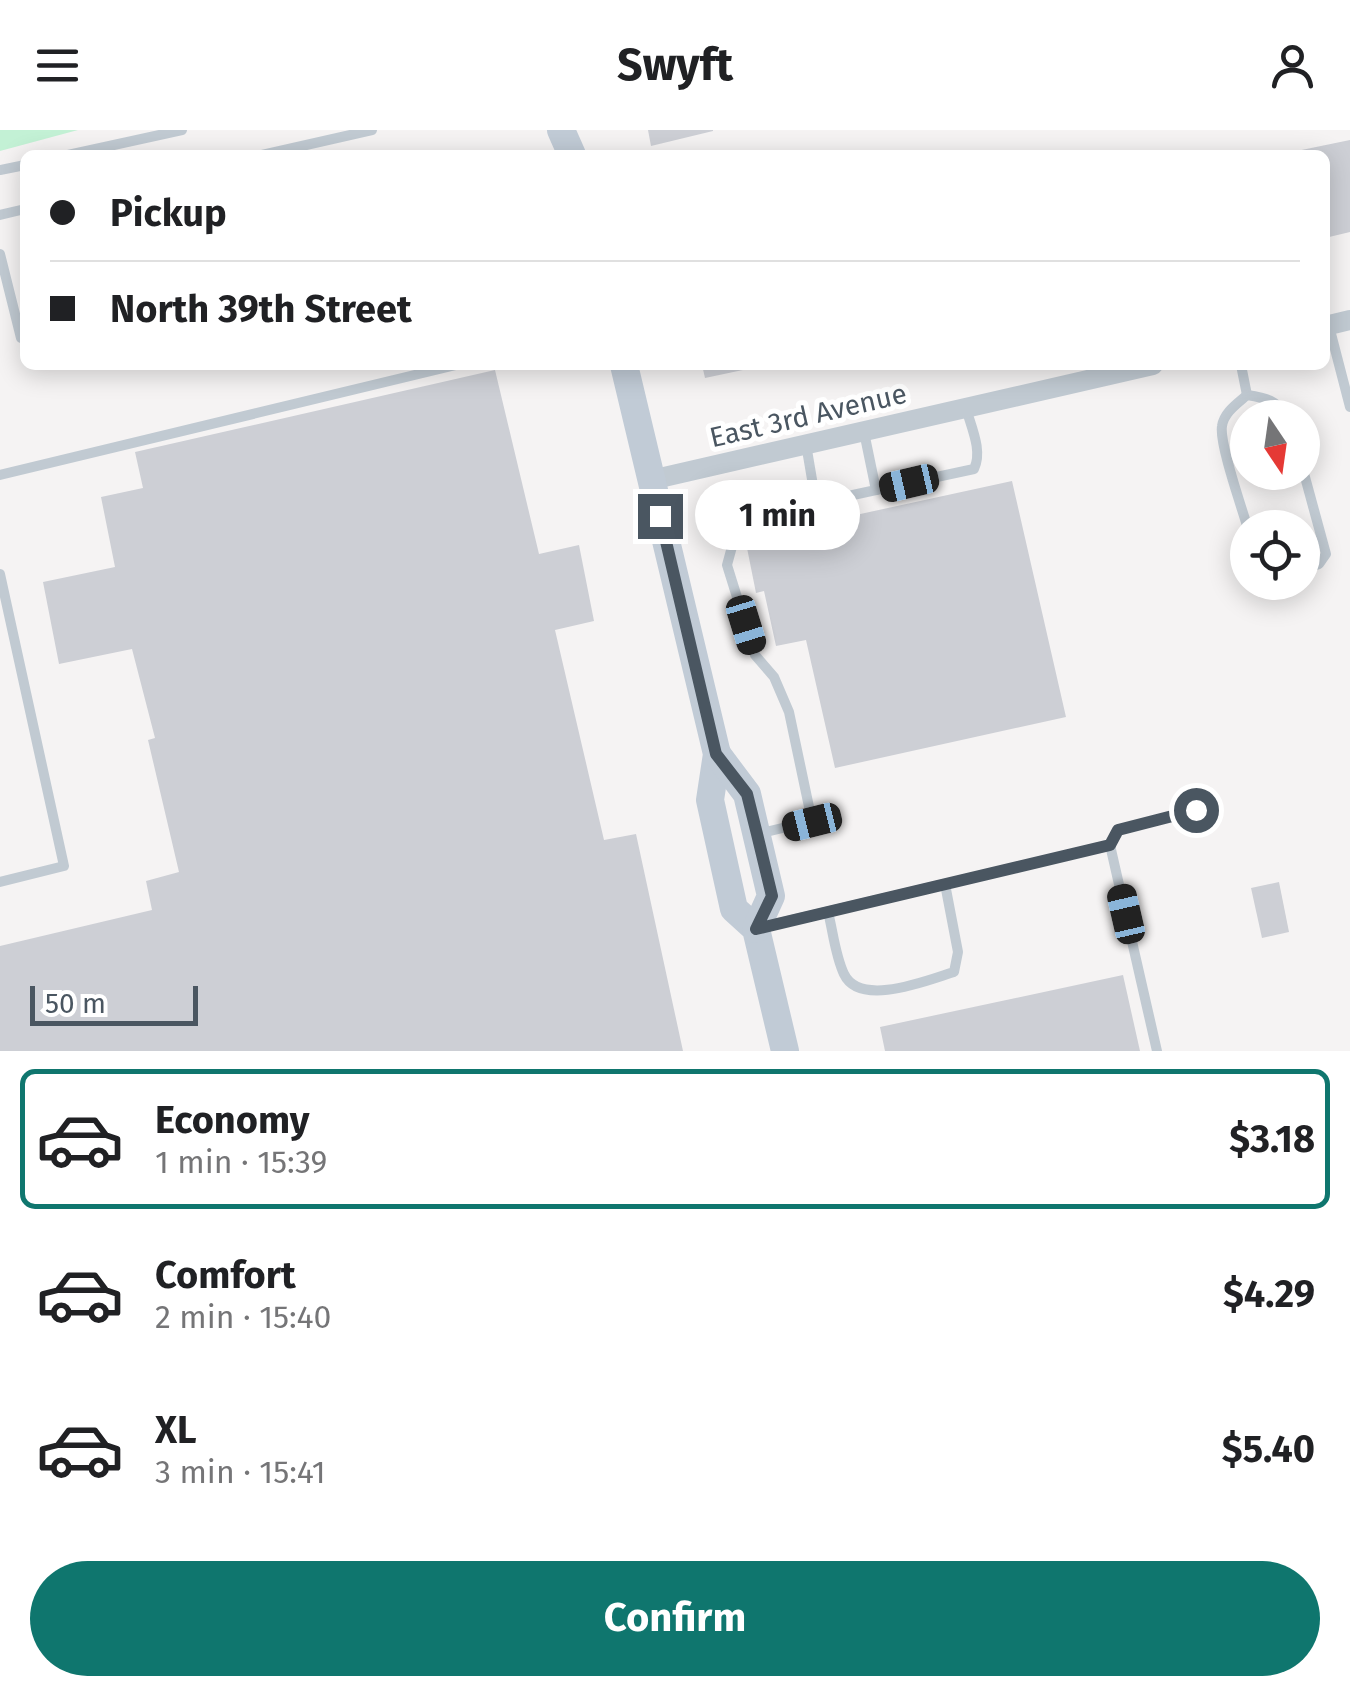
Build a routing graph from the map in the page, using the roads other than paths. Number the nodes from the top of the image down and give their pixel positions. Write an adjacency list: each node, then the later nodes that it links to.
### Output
1 (182, 130): 3 (lane)
2 (372, 130): 4 (lane)
3 (91, 150)
4 (284, 150)
5 (0, 254): 7 (lane)
6 (1335, 323): 12 (lane)
7 (20, 334)
8 (435, 370): 19 (lane)
9 (625, 370): 20 (main road)
10 (1131, 370): 16 (street, East 3rd Avenue)
11 (1242, 370): 13 (lane)
12 (1348, 393): 15 (lane)
13 (1248, 395): 14 (lane); 23 (lane)
14 (1272, 400)
15 (1350, 407)
16 (966, 408): 17 (street, East 3rd Avenue); 21 (lane)
17 (864, 431): 18 (street, East 3rd Avenue); 21 (lane)
18 (806, 444): 20 (street, East 3rd Avenue); 22 (lane)
19 (0, 475)
20 (651, 480): 27 (main road)
21 (876, 490): 22 (lane)
22 (816, 503): 29 (lane)
23 (1243, 510)
24 (1320, 532): 25 (lane)
25 (1320, 563)
26 (0, 574): 31 (lane)
27 (716, 754): 29 (main road); 34 (main road)
28 (1196, 810): 30 (lane)
29 (757, 834): 34 (main road)
30 (1110, 845): 32 (lane); 36 (lane)
31 (0, 882)
32 (945, 884): 33 (lane); 33 (lane)
33 (828, 912): 34 (lane)
34 (756, 929): 35 (main road)
35 (785, 1051)
36 (1157, 1051)

